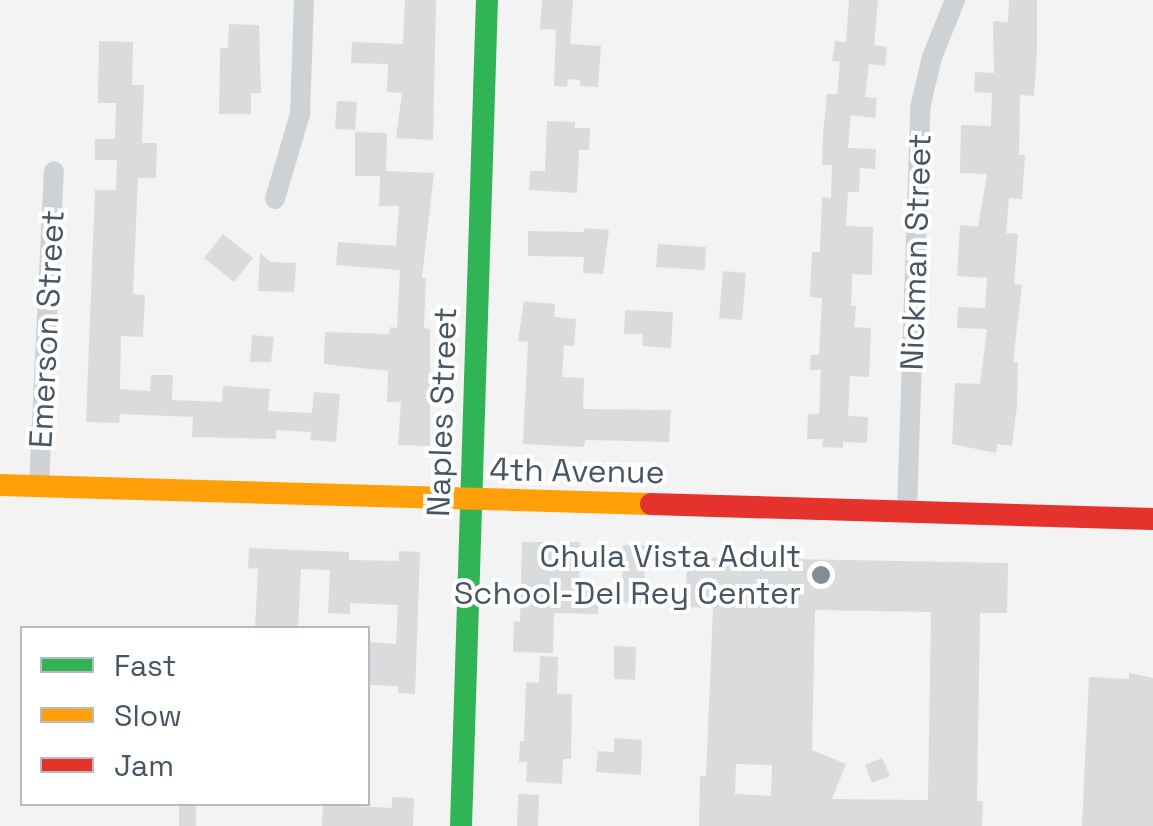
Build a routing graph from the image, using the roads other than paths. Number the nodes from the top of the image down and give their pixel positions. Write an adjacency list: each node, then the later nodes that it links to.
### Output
1 (304, 0): 5 (street)
2 (487, 0): 8 (main road, Naples Street)
3 (954, 0): 9 (street, Nickman Street)
4 (54, 171): 7 (street, Emerson Street)
5 (275, 199)
6 (0, 485): 7 (main road, 4th Avenue)
7 (39, 486): 8 (main road, 4th Avenue)
8 (470, 501): 9 (main road, 4th Avenue); 11 (main road, Naples Street)
9 (907, 510): 10 (main road, 4th Avenue)
10 (1153, 519)
11 (461, 826)

